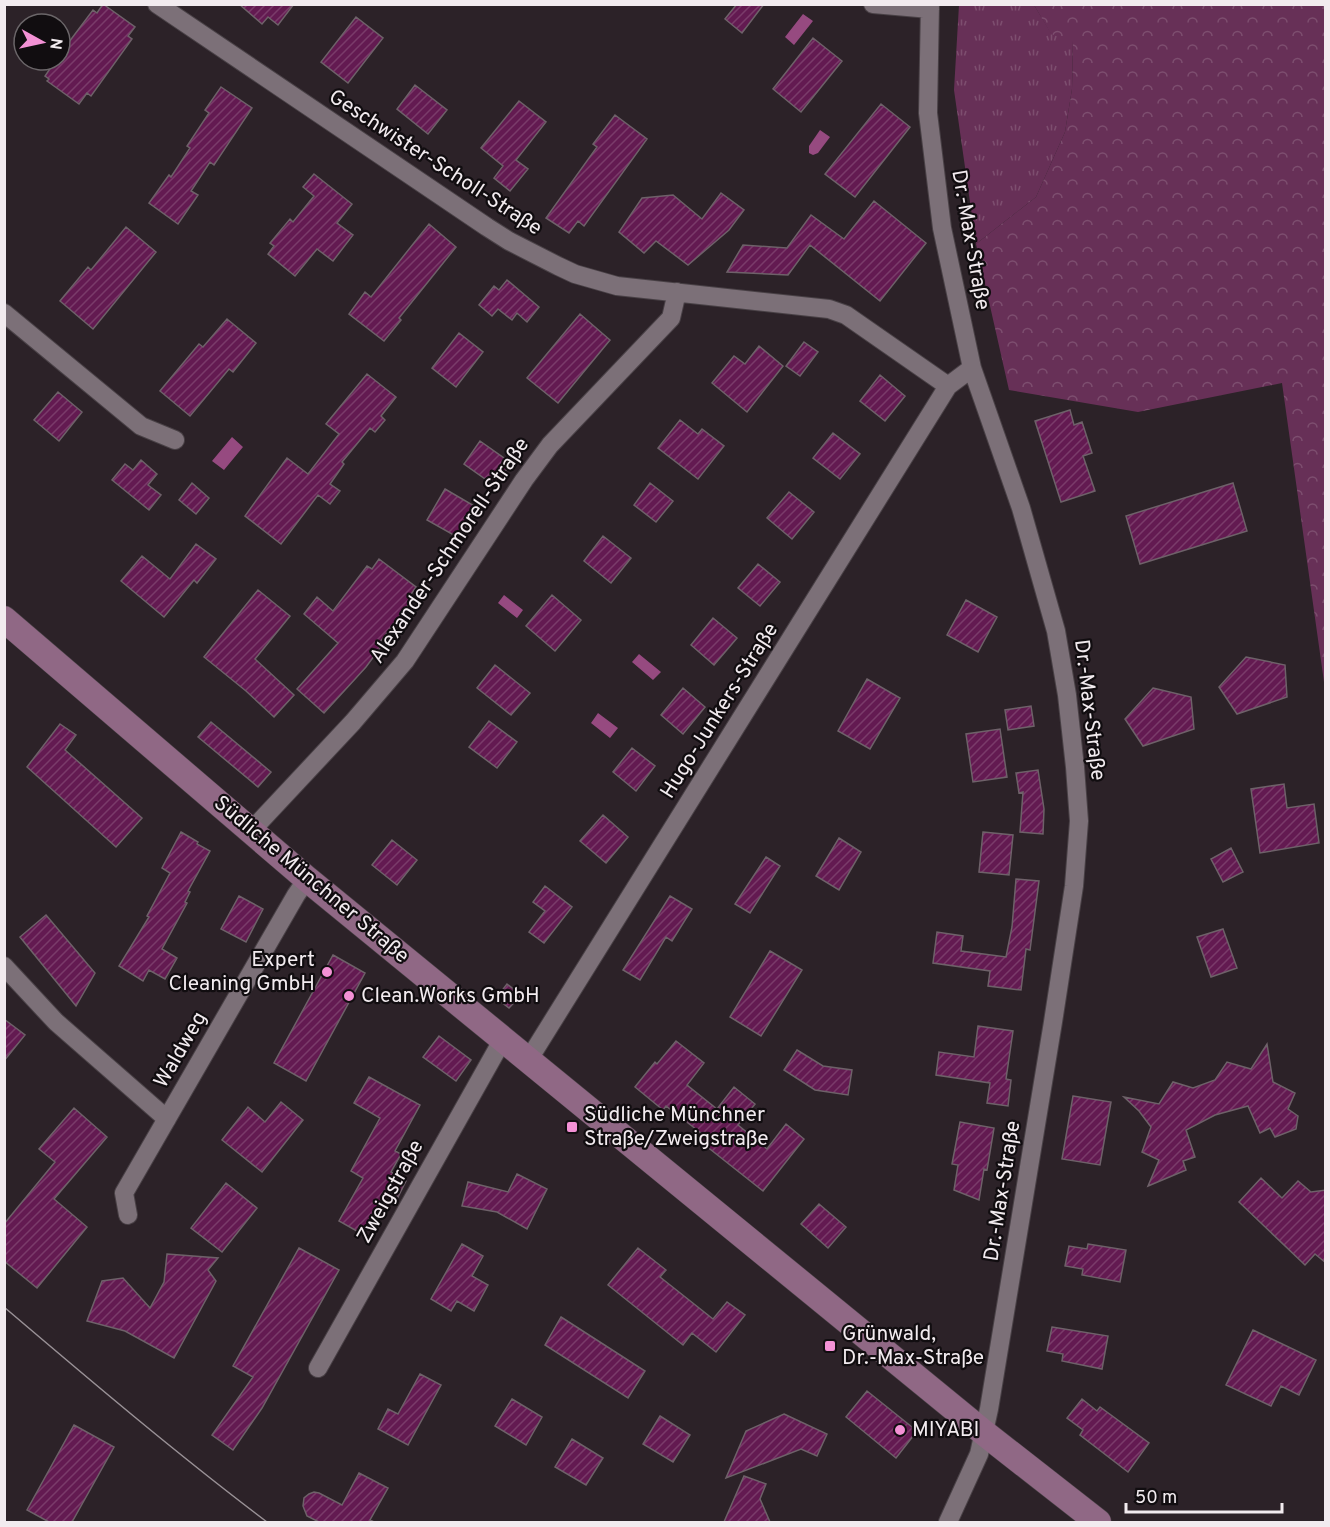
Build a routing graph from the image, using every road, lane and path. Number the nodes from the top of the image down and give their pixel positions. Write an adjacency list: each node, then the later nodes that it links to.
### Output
1 (157, 4): 4 (street, Geschwister-Scholl-Straße)
2 (873, 4): 3 (street)
3 (930, 7): 6 (street, Dr.-Max-Straße)
4 (677, 292): 7 (street, Geschwister-Scholl-Straße); 10 (street, Alexander-Schmorell-Straße)
5 (4, 313): 8 (street)
6 (972, 368): 7 (street); 18 (street, Dr.-Max-Straße)
7 (948, 386): 14 (street, Hugo-Junkers-Straße)
8 (175, 440)
9 (4, 619): 10 (main road, Südliche Münchner Straße)
10 (250, 831): 11 (main road, Südliche Münchner Straße)
11 (307, 879): 13 (main road, Südliche Münchner Straße); 15 (street, Waldweg)
12 (4, 966): 15 (street, Waldweg)
13 (503, 1039): 14 (main road, Südliche Münchner Straße); 17 (street, Zweigstraße)
14 (529, 1059): 18 (main road, Südliche Münchner Straße)
15 (167, 1119): 16 (street, Waldweg)
16 (128, 1215)
17 (318, 1368)
18 (983, 1432): 19 (street, Dr.-Max-Straße); 20 (main road, Südliche Münchner Straße)
19 (948, 1522)
20 (1098, 1522)

